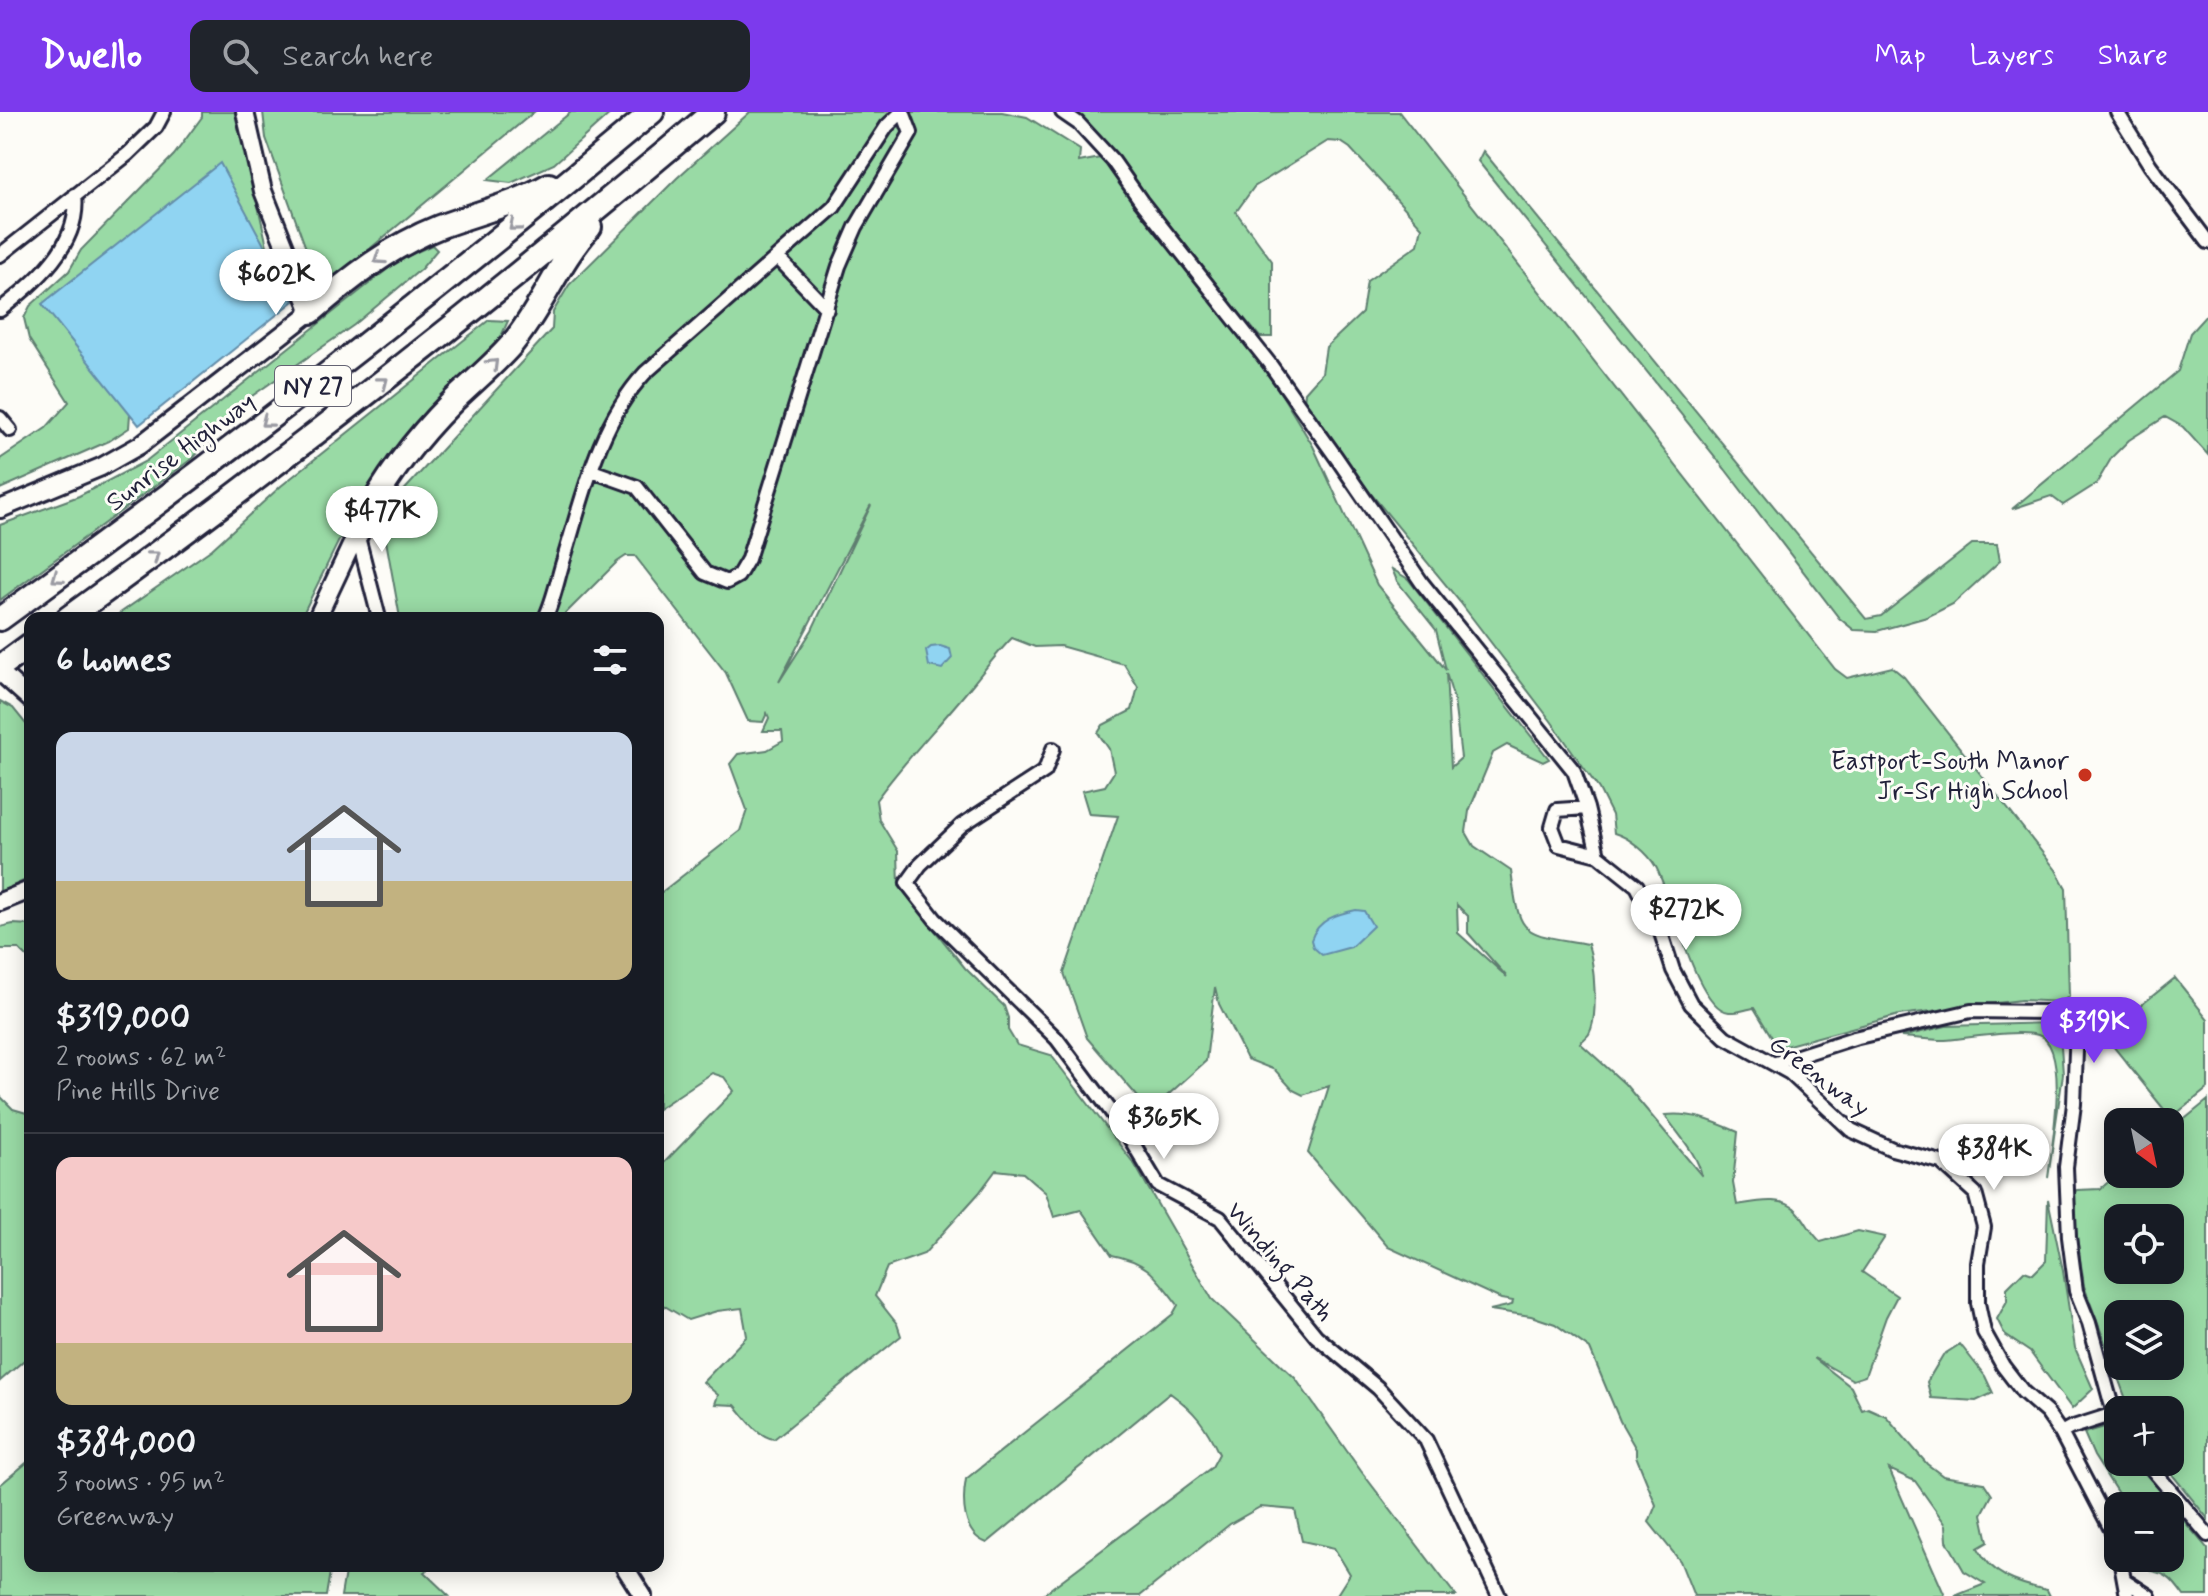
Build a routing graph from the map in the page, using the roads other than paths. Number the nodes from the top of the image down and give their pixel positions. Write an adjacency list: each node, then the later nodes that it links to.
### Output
1 (164, 112): 10 (street)
2 (245, 112): 16 (street)
3 (652, 112): 8 (highway, Sunrise Highway / NY 27)
4 (713, 112): 9 (highway, NY 27)
5 (903, 112): 13 (street); 14 (street)
6 (1062, 112): 31 (street)
7 (2117, 112): 11 (street)
8 (617, 141): 16 (highway, one-way to 16); 26 (highway, Sunrise Highway / NY 27, one-way to 26)
9 (677, 142): 21 (highway, one-way to 9); 22 (highway, NY 27, one-way to 9)
10 (75, 195): 12 (street); 15 (street)
11 (2208, 242)
12 (0, 255)
13 (778, 258): 14 (street); 19 (street)
14 (827, 309): 19 (street)
15 (0, 310)
16 (311, 312): 20 (street)
17 (0, 418): 18 (street)
18 (10, 430)
19 (592, 471): 25 (street)
20 (0, 509)
21 (357, 533): 23 (street); 24 (street)
22 (76, 612)
23 (320, 612)
24 (377, 612)
25 (547, 612)
26 (0, 619)
27 (24, 650): 28 (highway)
28 (0, 670): 29 (street)
29 (24, 693)
30 (1053, 749): 46 (street, Winding Path)
31 (1587, 808): 32 (street); 32 (street, Greenway)
32 (1598, 855): 35 (street, Greenway)
33 (24, 892): 34 (street)
34 (0, 902)
35 (1776, 1063): 36 (street); 38 (street, Greenway)
36 (2110, 1396)
37 (2104, 1420): 38 (street)
38 (2061, 1433): 40 (street, Greenway)
39 (2158, 1476): 41 (street)
40 (2104, 1516)
41 (2208, 1535)
42 (628, 1572): 45 (street)
43 (2124, 1572): 44 (street)
44 (2126, 1581): 47 (street); 48 (street)
45 (643, 1596)
46 (1499, 1596)
47 (2127, 1596)
48 (2149, 1596)

